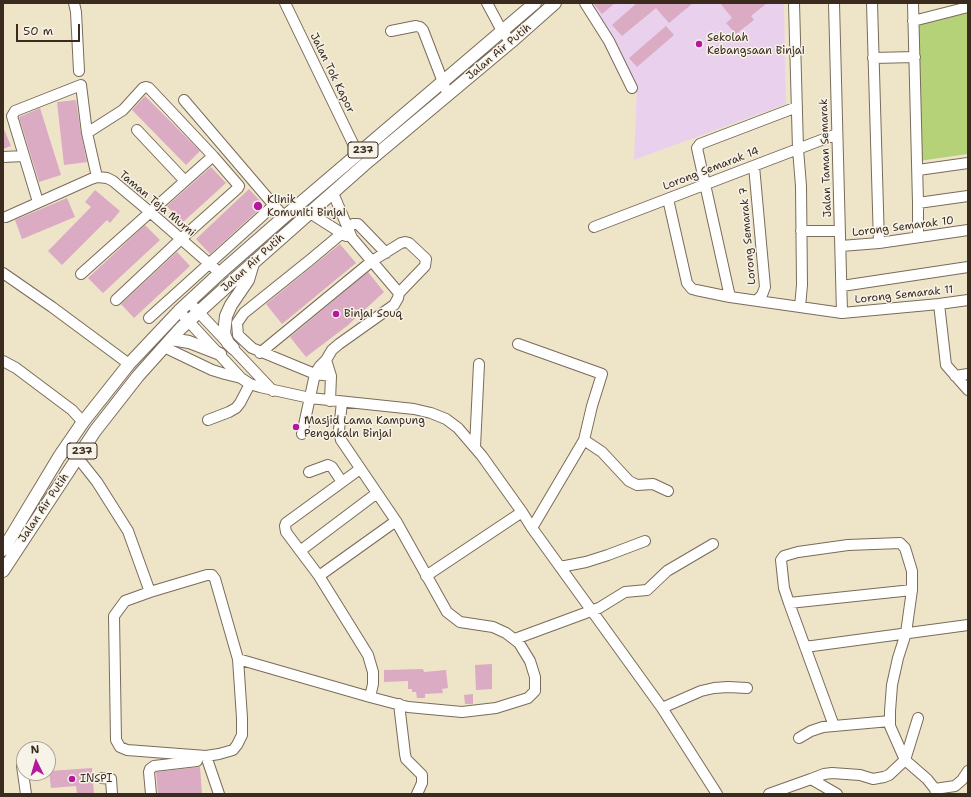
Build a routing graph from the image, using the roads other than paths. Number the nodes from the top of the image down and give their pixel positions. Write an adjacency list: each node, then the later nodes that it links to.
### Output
1 (74, 3): 18 (street)
2 (284, 3): 28 (street, Jalan Tok Kapor)
3 (487, 3): 14 (street)
4 (535, 3): 14 (main road, Jalan Air Putih / 237)
5 (555, 3): 15 (main road, Jalan Air Putih / 237)
6 (585, 3): 20 (street)
7 (794, 3): 23 (street)
8 (872, 3): 17 (street)
9 (913, 3): 12 (street)
10 (836, 4): 26 (street, Jalan Taman Semarak)
11 (968, 7): 12 (street)
12 (914, 21): 16 (street)
13 (391, 31): 19 (street)
14 (502, 31): 15 (street); 19 (main road, Jalan Air Putih / 237)
15 (511, 42): 21 (main road, Jalan Air Putih / 237)
16 (915, 56): 17 (street); 34 (street)
17 (873, 58): 55 (street)
18 (79, 72)
19 (442, 82): 21 (street); 28 (main road, Jalan Air Putih / 237)
20 (632, 88)
21 (448, 95): 38 (main road, Jalan Air Putih / 237)
22 (184, 100): 43 (street)
23 (797, 107): 27 (street); 37 (street)
24 (137, 130): 36 (street)
25 (87, 133): 29 (street); 30 (street); 35 (street)
26 (838, 134): 27 (street, Lorong Semarak 14); 52 (street, Jalan Taman Semarak)
27 (798, 149): 33 (street, Lorong Semarak 14); 51 (street)
28 (358, 154): 47 (main road, Jalan Air Putih / 237)
29 (24, 156): 31 (street); 41 (street)
30 (213, 156): 36 (street); 54 (street)
31 (3, 158)
32 (968, 163): 34 (street)
33 (754, 166): 37 (street, Lorong Semarak 14); 69 (street, Lorong Semarak 7)
34 (918, 170): 42 (street)
35 (97, 177): 41 (street); 44 (street, Taman Teja Murni)
36 (185, 181): 44 (street)
37 (705, 184): 40 (street, Lorong Semarak 14); 67 (street)
38 (333, 193): 45 (main road, Jalan Air Putih / 237); 50 (street)
39 (968, 196): 42 (street)
40 (668, 199): 48 (street, Lorong Semarak 14); 67 (street, Lorong Semarak 11)
41 (38, 202): 46 (street)
42 (918, 203): 53 (street)
43 (273, 206): 47 (street); 59 (street)
44 (150, 212): 54 (street, Taman Teja Murni); 64 (street)
45 (310, 213): 50 (street); 60 (main road, Jalan Air Putih / 237)
46 (6, 217)
47 (284, 217): 63 (main road, Jalan Air Putih / 237)
48 (594, 227)
49 (968, 230): 53 (street, Lorong Semarak 10)
50 (344, 231): 57 (street); 58 (street); 82 (street)
51 (801, 231): 52 (street); 73 (street)
52 (840, 231): 56 (street, Jalan Taman Semarak)
53 (918, 237): 55 (street, Lorong Semarak 10)
54 (181, 239): 59 (street, Taman Teja Murni); 68 (street)
55 (879, 243): 56 (street, Lorong Semarak 10)
56 (840, 246): 65 (street, Jalan Taman Semarak)
57 (386, 253): 58 (street); 66 (street)
58 (372, 261): 66 (street); 82 (street)
59 (208, 263): 63 (street, Taman Teja Murni); 77 (street)
60 (252, 263): 75 (main road, Jalan Air Putih / 237); 81 (main road)
61 (968, 267): 65 (street)
62 (3, 273): 86 (street)
63 (220, 273): 71 (main road, Jalan Air Putih / 237)
64 (81, 274)
65 (842, 286): 76 (street, Jalan Taman Semarak)
66 (399, 293): 84 (street)
67 (730, 297): 69 (street, Lorong Semarak 11)
68 (116, 300)
69 (757, 300): 73 (street, Lorong Semarak 11)
70 (968, 300): 72 (street, Lorong Semarak 11)
71 (189, 302): 74 (main road, Jalan Air Putih / 237); 75 (street)
72 (939, 304): 76 (street, Lorong Semarak 11); 91 (street)
73 (800, 307): 76 (street, Lorong Semarak 11)
74 (179, 311): 78 (street); 86 (main road, Jalan Air Putih / 237)
75 (198, 312): 78 (main road, Jalan Air Putih / 237); 81 (street)
76 (842, 313)
77 (149, 318)
78 (188, 321): 79 (main road, Jalan Air Putih / 237); 83 (street)
79 (167, 343): 83 (main road); 92 (street); 104 (main road, Jalan Air Putih / 237)
80 (518, 344): 102 (street)
81 (233, 348): 95 (street)
82 (260, 353): 88 (street)
83 (220, 354): 92 (street)
84 (326, 360): 88 (street); 90 (street)
85 (3, 361): 100 (street)
86 (129, 364): 100 (main road, Jalan Air Putih / 237)
87 (479, 364): 103 (street)
88 (315, 374): 90 (street); 96 (street)
89 (968, 374): 91 (street)
90 (331, 376): 97 (street)
91 (955, 376): 94 (street)
92 (241, 378): 93 (street)
93 (250, 384): 95 (street); 99 (street)
94 (968, 390)
95 (273, 391): 96 (street)
96 (310, 398): 97 (street); 101 (street)
97 (330, 401): 98 (street)
98 (342, 402): 103 (street); 105 (street)
99 (208, 420)
100 (83, 422): 115 (main road, Jalan Air Putih / 237)
101 (302, 434)
102 (584, 440): 108 (street); 112 (street)
103 (475, 447): 110 (street)
104 (78, 458): 118 (main road, Jalan Air Putih / 237); 122 (street)
105 (360, 469): 107 (street); 109 (street)
106 (309, 472): 107 (street)
107 (342, 482): 116 (street)
108 (668, 491)
109 (377, 494): 111 (street); 116 (street)
110 (522, 512): 112 (street); 120 (street)
111 (396, 521): 119 (street); 120 (street)
112 (532, 528): 117 (street)
113 (646, 541): 117 (street)
114 (713, 544): 124 (street)
115 (3, 550)
116 (300, 551): 119 (street)
117 (560, 567): 124 (street)
118 (3, 571)
119 (319, 576): 131 (street)
120 (426, 576): 127 (street)
121 (912, 590): 123 (street); 123 (street); 126 (street)
122 (150, 592): 129 (street); 138 (street)
123 (789, 603): 128 (street)
124 (592, 611): 127 (street); 133 (street)
125 (968, 625): 126 (street)
126 (906, 633): 128 (street); 135 (street)
127 (515, 639): 132 (street)
128 (805, 647): 136 (street)
129 (238, 659): 131 (street); 138 (street)
130 (747, 688): 133 (street)
131 (370, 697): 132 (street)
132 (399, 704): 149 (street)
133 (662, 708): 150 (street)
134 (918, 718): 139 (street)
135 (890, 721): 136 (street); 139 (street)
136 (834, 726): 137 (street)
137 (799, 738)
138 (202, 758): 147 (street); 148 (street)
139 (905, 760): 142 (street); 144 (street)
140 (968, 771): 144 (street)
141 (102, 778): 146 (street)
142 (811, 779): 151 (street); 152 (street)
143 (24, 781): 145 (street)
144 (936, 791)
145 (26, 794)
146 (112, 794)
147 (151, 794)
148 (219, 794)
149 (417, 794)
150 (717, 794)
151 (769, 794)
152 (837, 794)

